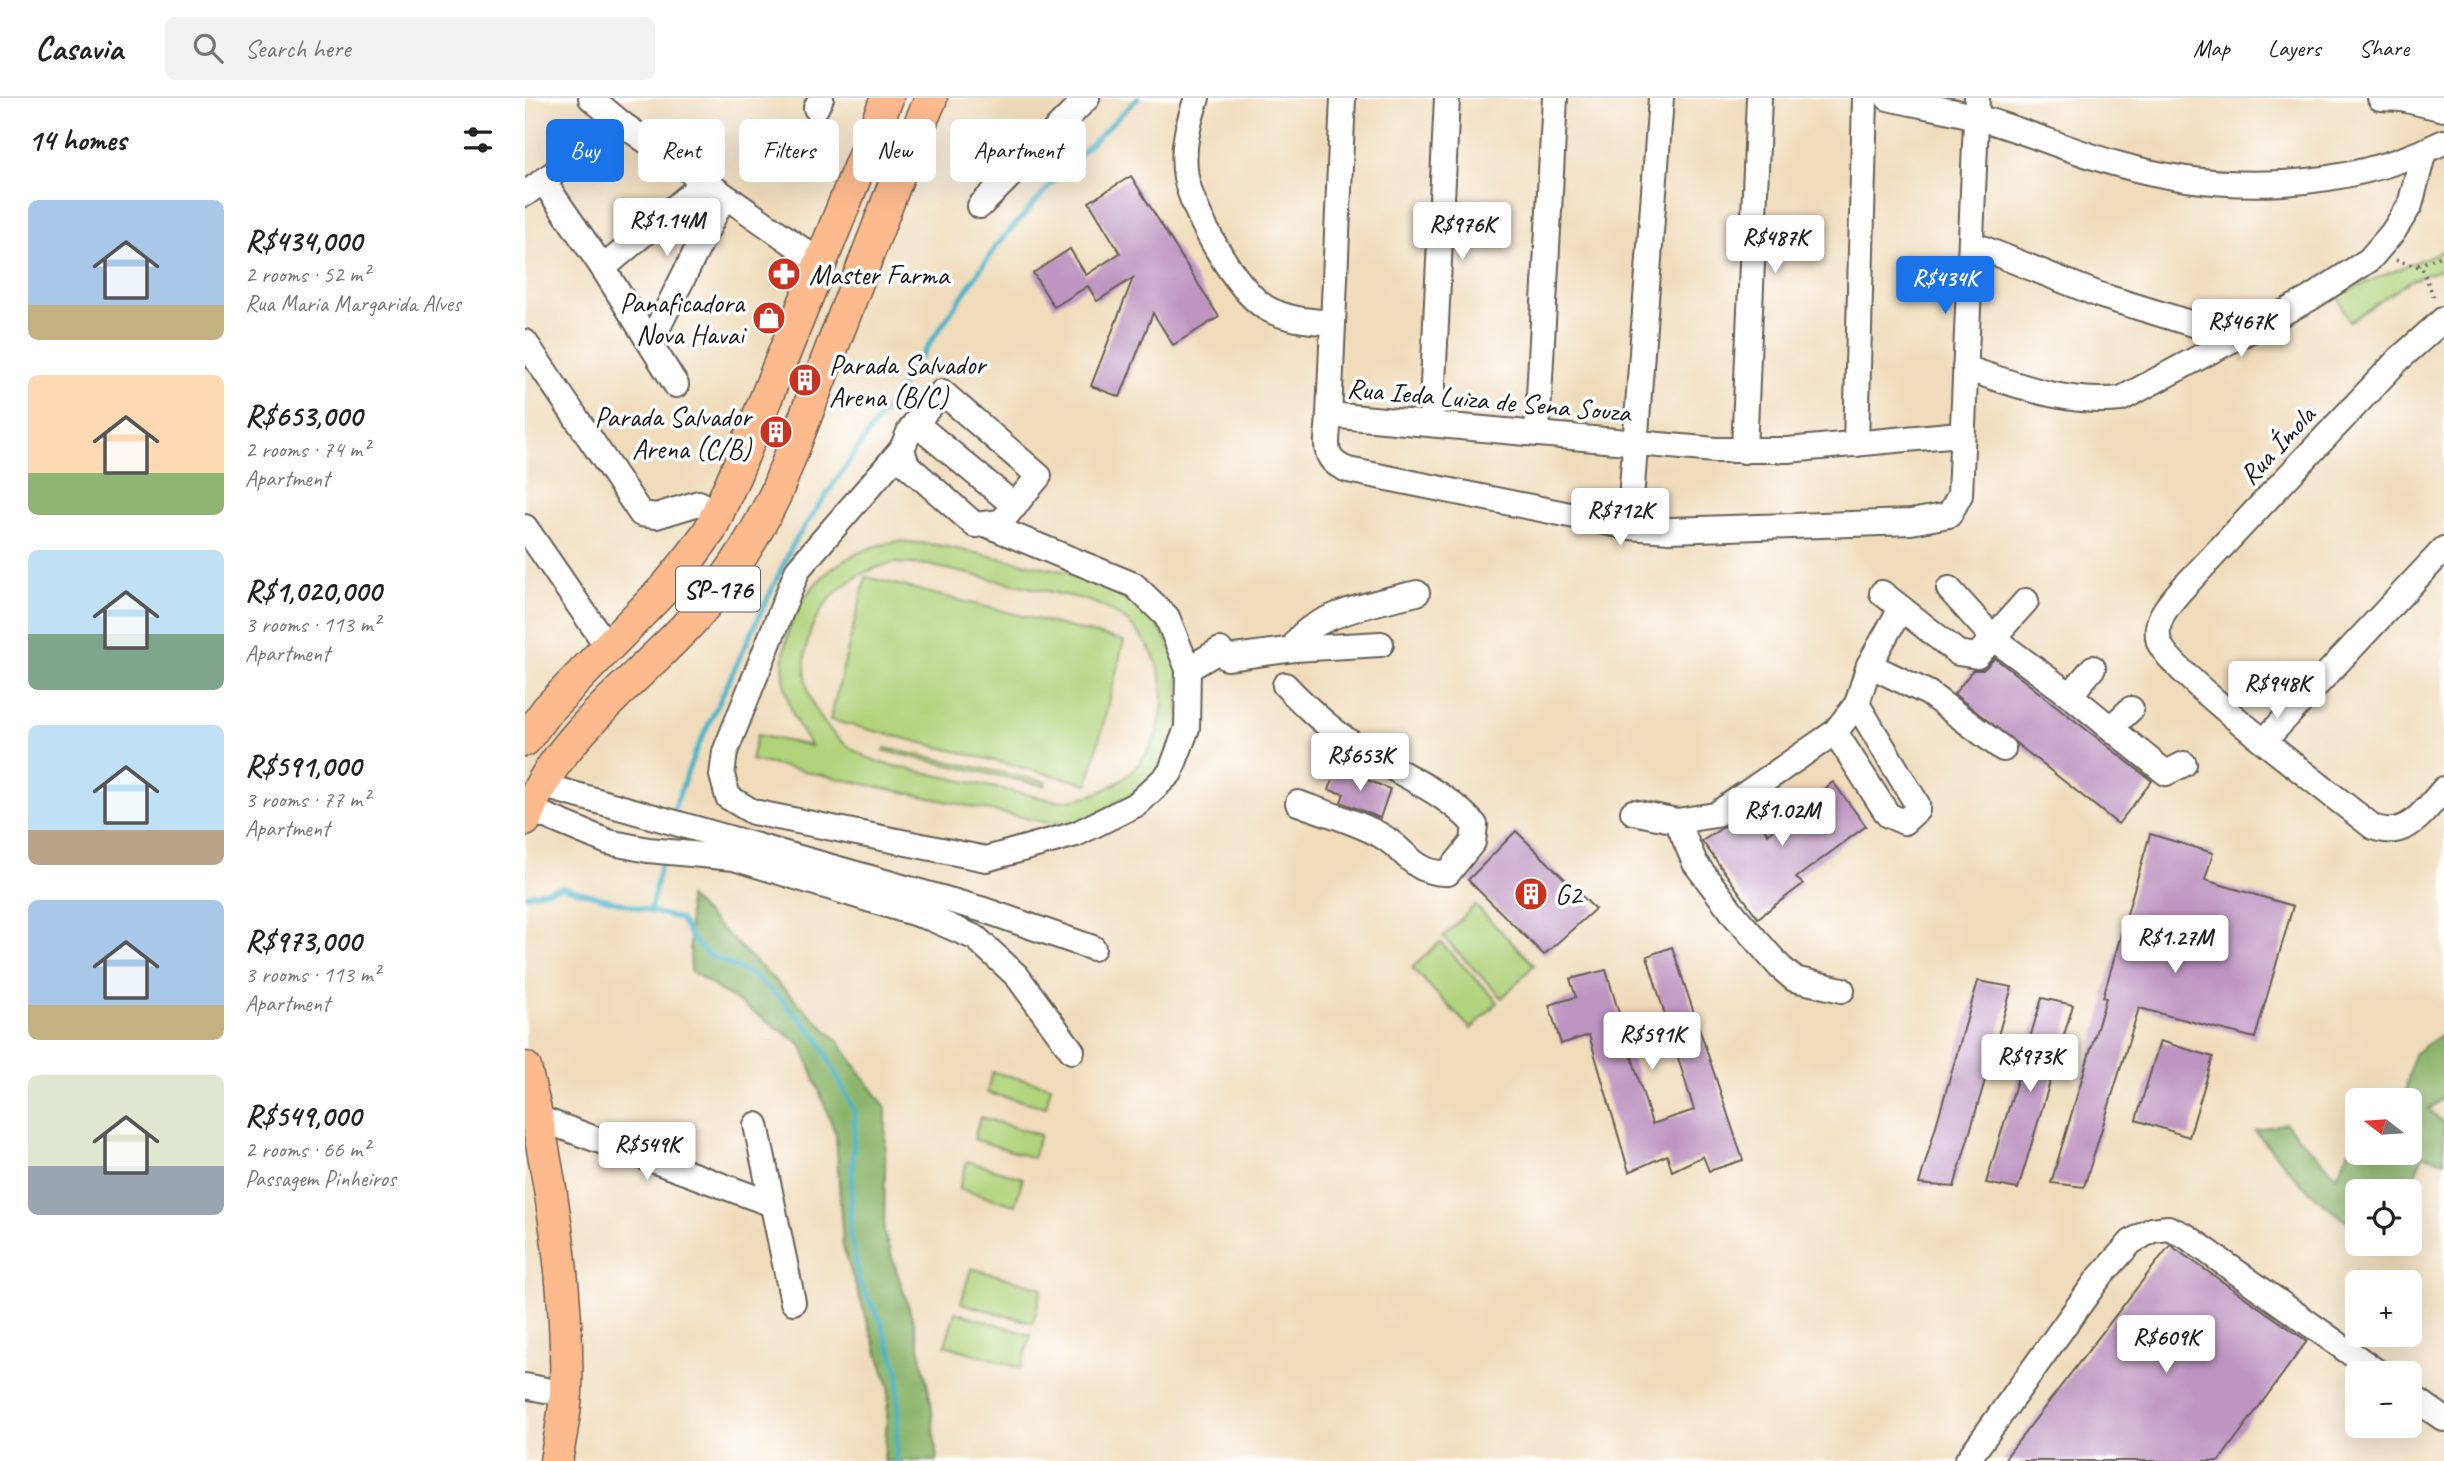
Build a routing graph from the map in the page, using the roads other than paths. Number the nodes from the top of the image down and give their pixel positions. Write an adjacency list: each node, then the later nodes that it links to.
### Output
1 (591, 98): 16 (street)
2 (887, 98): 23 (main road, SP-176)
3 (931, 98): 26 (main road, SP-176)
4 (1087, 98): 21 (street)
5 (1197, 98): 27 (street)
6 (1343, 98): 27 (street, Rua Ieda Luiza de Sena Souza)
7 (1447, 98): 35 (street)
8 (1555, 98): 36 (street)
9 (1661, 98): 38 (street)
10 (1759, 98): 41 (street)
11 (1865, 98): 39 (street)
12 (1888, 98): 14 (street)
13 (2379, 98): 15 (street)
14 (1976, 108): 18 (street); 22 (street)
15 (2444, 109)
16 (616, 119)
17 (624, 125): 20 (street)
18 (2434, 147): 28 (street)
19 (534, 188): 24 (street)
20 (715, 189): 23 (street); 24 (street); 29 (street)
21 (980, 206)
22 (1972, 244): 28 (street); 31 (street)
23 (820, 262): 26 (main road); 53 (main road, SP-176)
24 (603, 268): 29 (street)
25 (2438, 308): 65 (street, Rua Ímola)
26 (845, 316): 70 (main road, SP-176)
27 (1333, 323): 33 (street, Rua Ieda Luiza de Sena Souza)
28 (2235, 337): 31 (street)
29 (650, 341): 32 (street)
30 (525, 342): 42 (street)
31 (1965, 368): 37 (street)
32 (676, 385)
33 (1329, 415): 35 (street, Rua Ieda Luiza de Sena Souza); 45 (street)
34 (915, 423): 40 (street); 43 (street); 43 (street)
35 (1431, 424): 36 (street, Rua Ieda Luiza de Sena Souza)
36 (1537, 434): 38 (street, Rua Ieda Luiza de Sena Souza)
37 (1961, 434): 39 (street, Rua Ieda Luiza de Sena Souza); 45 (street)
38 (1635, 444): 41 (street, Rua Ieda Luiza de Sena Souza); 45 (street)
39 (1856, 444): 41 (street, Rua Ieda Luiza de Sena Souza)
40 (902, 449): 44 (street); 57 (street)
41 (1744, 451)
42 (699, 503)
43 (1015, 506): 44 (street)
44 (990, 526): 57 (street)
45 (1629, 527)
46 (526, 533): 53 (street)
47 (2444, 549): 65 (street)
48 (1949, 589): 51 (street)
49 (1417, 593): 54 (street)
50 (2026, 601): 51 (street)
51 (1994, 639): 55 (street); 59 (street)
52 (1381, 644): 54 (street)
53 (607, 646): 64 (main road, SP-176)
54 (1294, 649): 57 (street)
55 (1869, 666): 60 (street); 66 (street)
56 (2093, 668): 59 (street)
57 (1188, 669)
58 (1285, 685): 69 (street)
59 (2070, 695): 62 (street)
60 (1857, 704): 63 (street); 63 (street)
61 (2131, 709): 62 (street)
62 (2111, 728): 67 (street)
63 (1835, 732): 72 (street)
64 (525, 740)
65 (2265, 740): 68 (street)
66 (2003, 749)
67 (2184, 764)
68 (2444, 789)
69 (1298, 803)
70 (532, 805): 73 (street); 75 (street)
71 (1633, 812): 72 (street)
72 (1677, 821): 74 (street)
73 (1093, 948)
74 (1842, 990)
75 (1072, 1051)
76 (525, 1068): 77 (main road)
77 (538, 1118): 79 (street); 83 (main road)
78 (756, 1125): 79 (street)
79 (772, 1204): 80 (street)
80 (793, 1302)
81 (2361, 1361): 87 (street)
82 (525, 1386): 83 (street)
83 (566, 1394): 86 (main road)
84 (2422, 1403): 85 (street)
85 (2444, 1419)
86 (556, 1461)
87 (1967, 1461)

